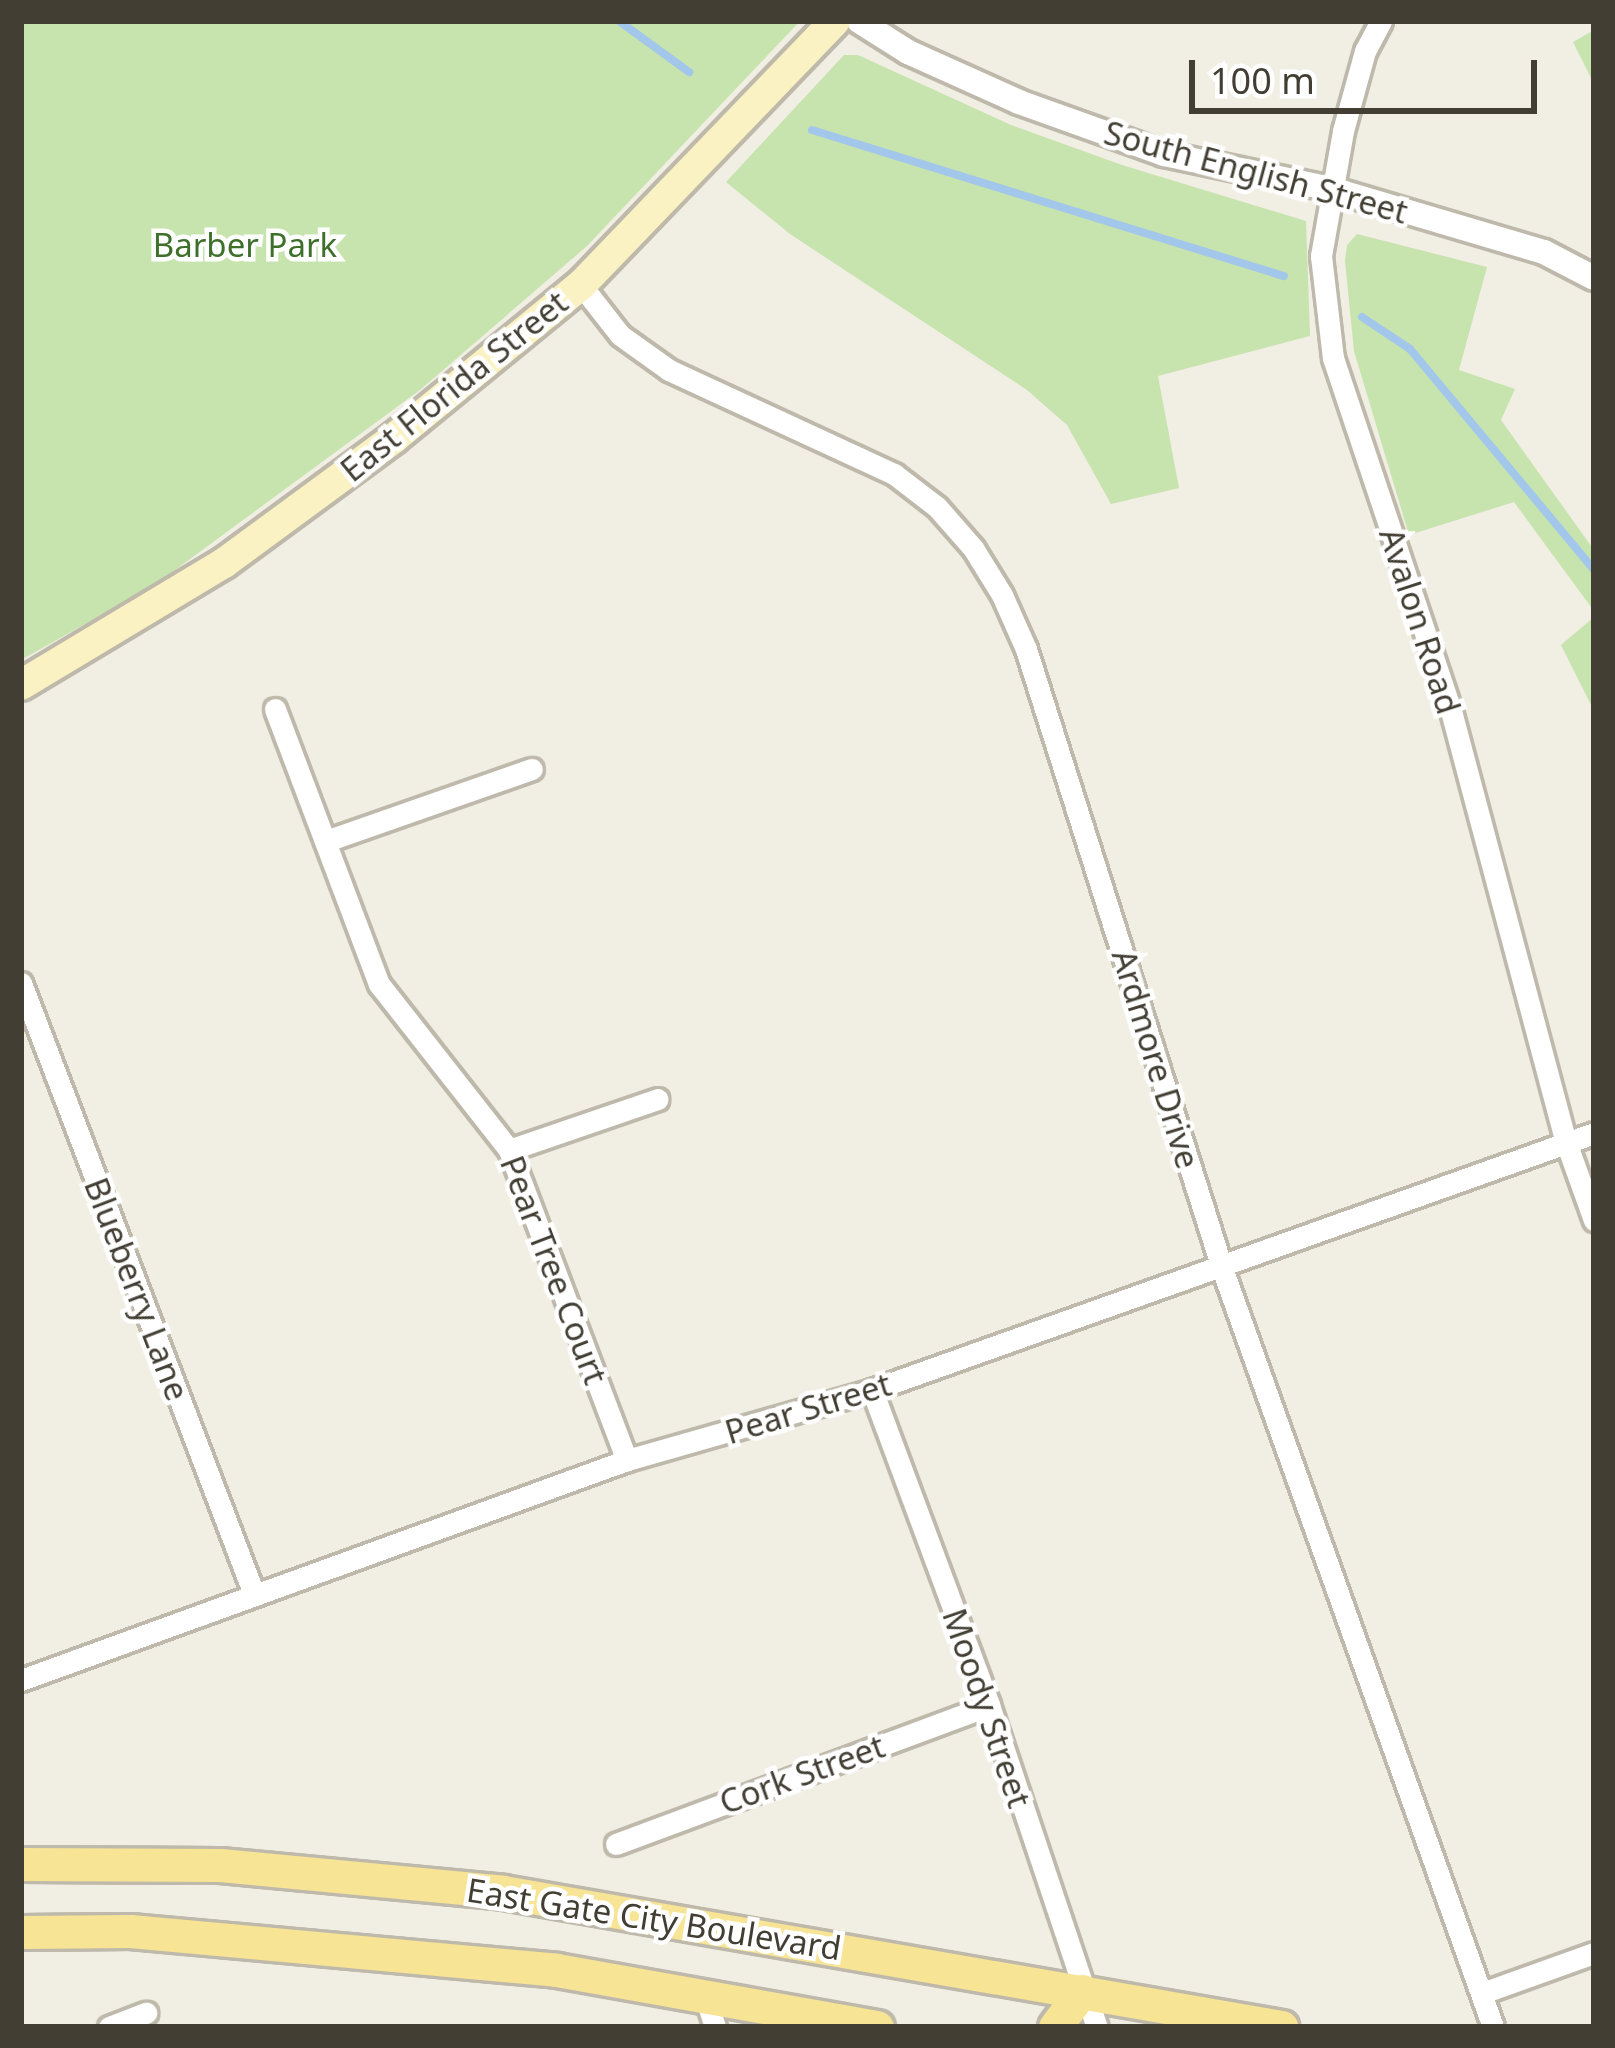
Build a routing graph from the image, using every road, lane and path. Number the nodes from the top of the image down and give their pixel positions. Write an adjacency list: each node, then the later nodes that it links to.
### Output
1 (835, 21): 6 (main road, East Florida Street)
2 (859, 21): 4 (street, South English Street)
3 (1381, 21): 4 (street, Avalon Road)
4 (1331, 189): 5 (street, South English Street); 14 (street, Avalon Road)
5 (1594, 278)
6 (580, 285): 7 (main road, East Florida Street); 17 (street, Ardmore Drive)
7 (21, 685)
8 (275, 709): 10 (street, Pear Tree Court)
9 (532, 769): 10 (street)
10 (326, 841): 15 (street, Pear Tree Court)
11 (21, 983): 20 (street, Blueberry Lane)
12 (658, 1099): 15 (street)
13 (1594, 1132): 14 (street, Pear Street)
14 (1566, 1142): 16 (street, Avalon Road); 17 (street, Pear Street)
15 (509, 1150): 19 (street, Pear Tree Court)
16 (1594, 1220)
17 (1222, 1268): 18 (street, Pear Street); 29 (street, Ardmore Drive)
18 (872, 1390): 19 (street, Pear Street); 22 (street, Moody Street)
19 (627, 1460): 20 (street, Pear Street)
20 (254, 1594): 21 (street, Pear Street)
21 (21, 1680)
22 (988, 1705): 23 (street, Cork Street); 27 (street, Moody Street)
23 (616, 1844)
24 (21, 1864): 27 (main road, East Gate City Boulevard)
25 (21, 1932): 28 (main road, East Gate City Boulevard)
26 (1594, 1953): 29 (street)
27 (1082, 1991): 34 (main road); 35 (street, Moody Street); 36 (main road, East Gate City Boulevard)
28 (704, 1993): 32 (street); 33 (main road, East Gate City Boulevard)
29 (1482, 1993): 37 (street, Ardmore Drive)
30 (146, 2013): 31 (street)
31 (110, 2027)
32 (716, 2027)
33 (877, 2027)
34 (1055, 2027)
35 (1097, 2027)
36 (1281, 2027)
37 (1493, 2027)

